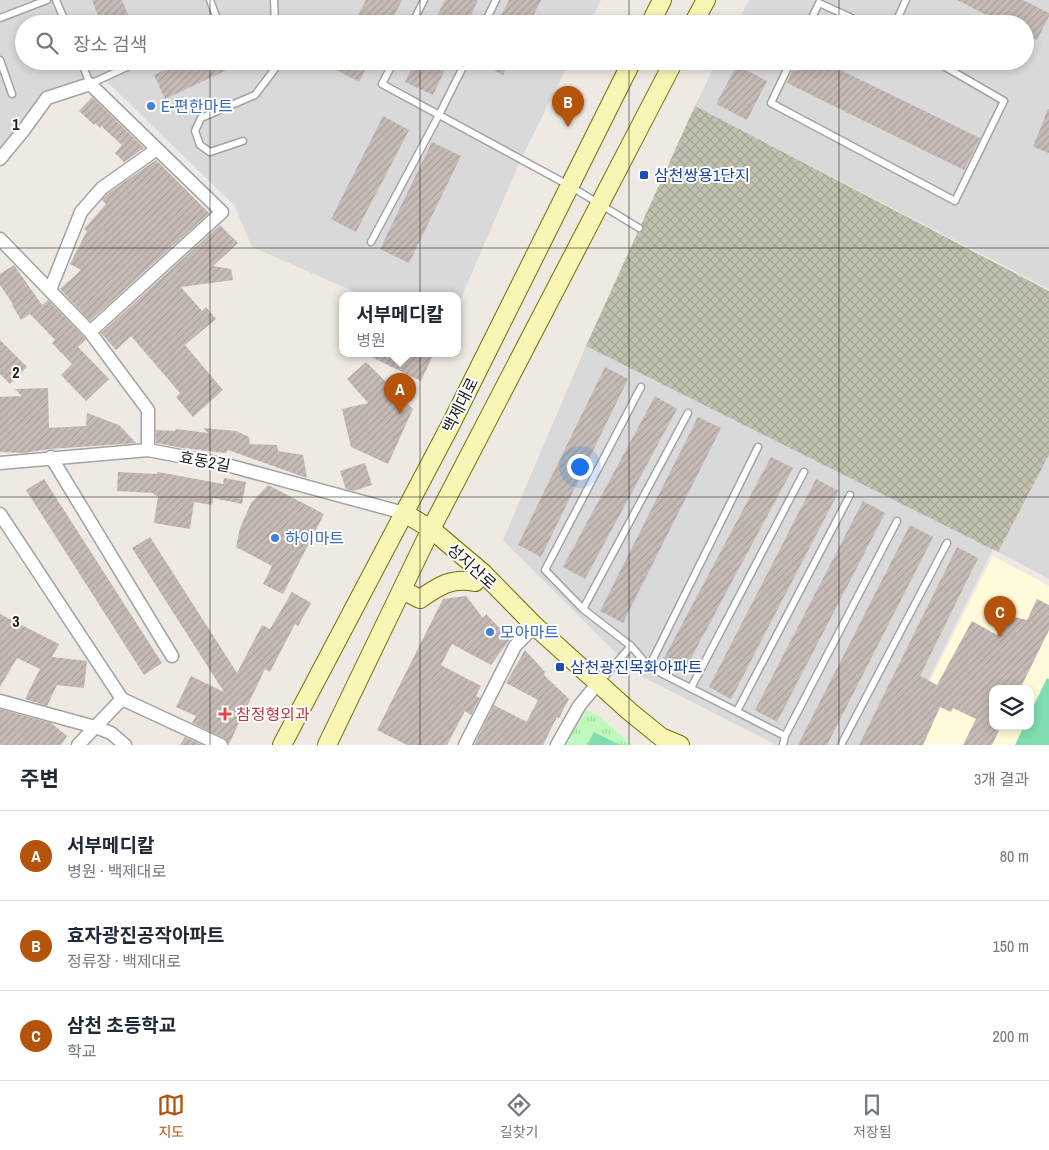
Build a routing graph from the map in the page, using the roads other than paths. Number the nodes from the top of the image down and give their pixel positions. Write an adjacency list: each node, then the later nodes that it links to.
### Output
1 (47, 0): 20 (lane)
2 (56, 0): 10 (lane)
3 (210, 0): 11 (lane)
4 (274, 0): 12 (lane)
5 (424, 0): 13 (lane)
6 (496, 0): 14 (lane)
7 (662, 0): 15 (street)
8 (706, 0): 16 (street)
9 (906, 0): 19 (lane)
10 (62, 15)
11 (216, 15)
12 (275, 15)
13 (416, 15)
14 (488, 15)
15 (654, 15)
16 (698, 15)
17 (813, 15): 18 (lane)
18 (845, 15)
19 (899, 15)
20 (0, 18)
21 (0, 60): 32 (lane)
22 (85, 70): 31 (lane)
23 (120, 70): 31 (lane)
24 (274, 70): 34 (lane)
25 (389, 70): 33 (lane)
26 (462, 70): 33 (lane)
27 (628, 70): 37 (street, 백제대로)
28 (669, 70): 38 (street, 백제대로)
29 (787, 70): 30 (lane)
30 (951, 70)
31 (90, 84): 35 (street); 36 (street)
32 (12, 94)
33 (440, 115): 37 (lane); 41 (lane)
34 (242, 141)
35 (157, 148): 42 (street); 43 (street)
36 (0, 159)
37 (570, 186): 38 (lane); 52 (street, 백제대로)
38 (600, 203): 39 (lane); 55 (street, 백제대로)
39 (640, 228)
40 (0, 239): 42 (street)
41 (371, 242)
42 (50, 290): 43 (street)
43 (90, 332): 47 (street)
44 (641, 387): 59 (lane)
45 (688, 413): 59 (lane)
46 (758, 447): 63 (lane)
47 (148, 450): 48 (street, 효동2길); 52 (street, 효동2길)
48 (51, 457): 49 (street, 효동2길); 62 (street)
49 (0, 463)
50 (804, 472): 65 (lane)
51 (850, 496): 68 (lane)
52 (404, 513): 55 (street, 성지산로); 74 (street, 백제대로)
53 (0, 514): 66 (street)
54 (897, 522): 70 (lane)
55 (431, 529): 57 (street, 성지산로); 58 (street, 백제대로)
56 (947, 542): 80 (lane)
57 (482, 573): 58 (street); 60 (street, 성지산로)
58 (402, 590): 75 (street, 백제대로)
59 (583, 608): 61 (lane)
60 (535, 626): 64 (street, 성지산로); 76 (street)
61 (631, 646): 63 (lane); 64 (lane)
62 (172, 656)
63 (649, 666): 65 (lane)
64 (598, 683): 77 (street); 78 (street, 성지산로)
65 (691, 688): 68 (lane)
66 (122, 699): 69 (street); 73 (street)
67 (0, 701): 69 (street)
68 (737, 711): 70 (lane)
69 (95, 727): 71 (street); 72 (street)
70 (784, 736): 79 (lane)
71 (78, 745)
72 (125, 745)
73 (221, 745)
74 (282, 745)
75 (327, 745)
76 (465, 745)
77 (557, 745)
78 (680, 745)
79 (783, 745)
80 (841, 745)

